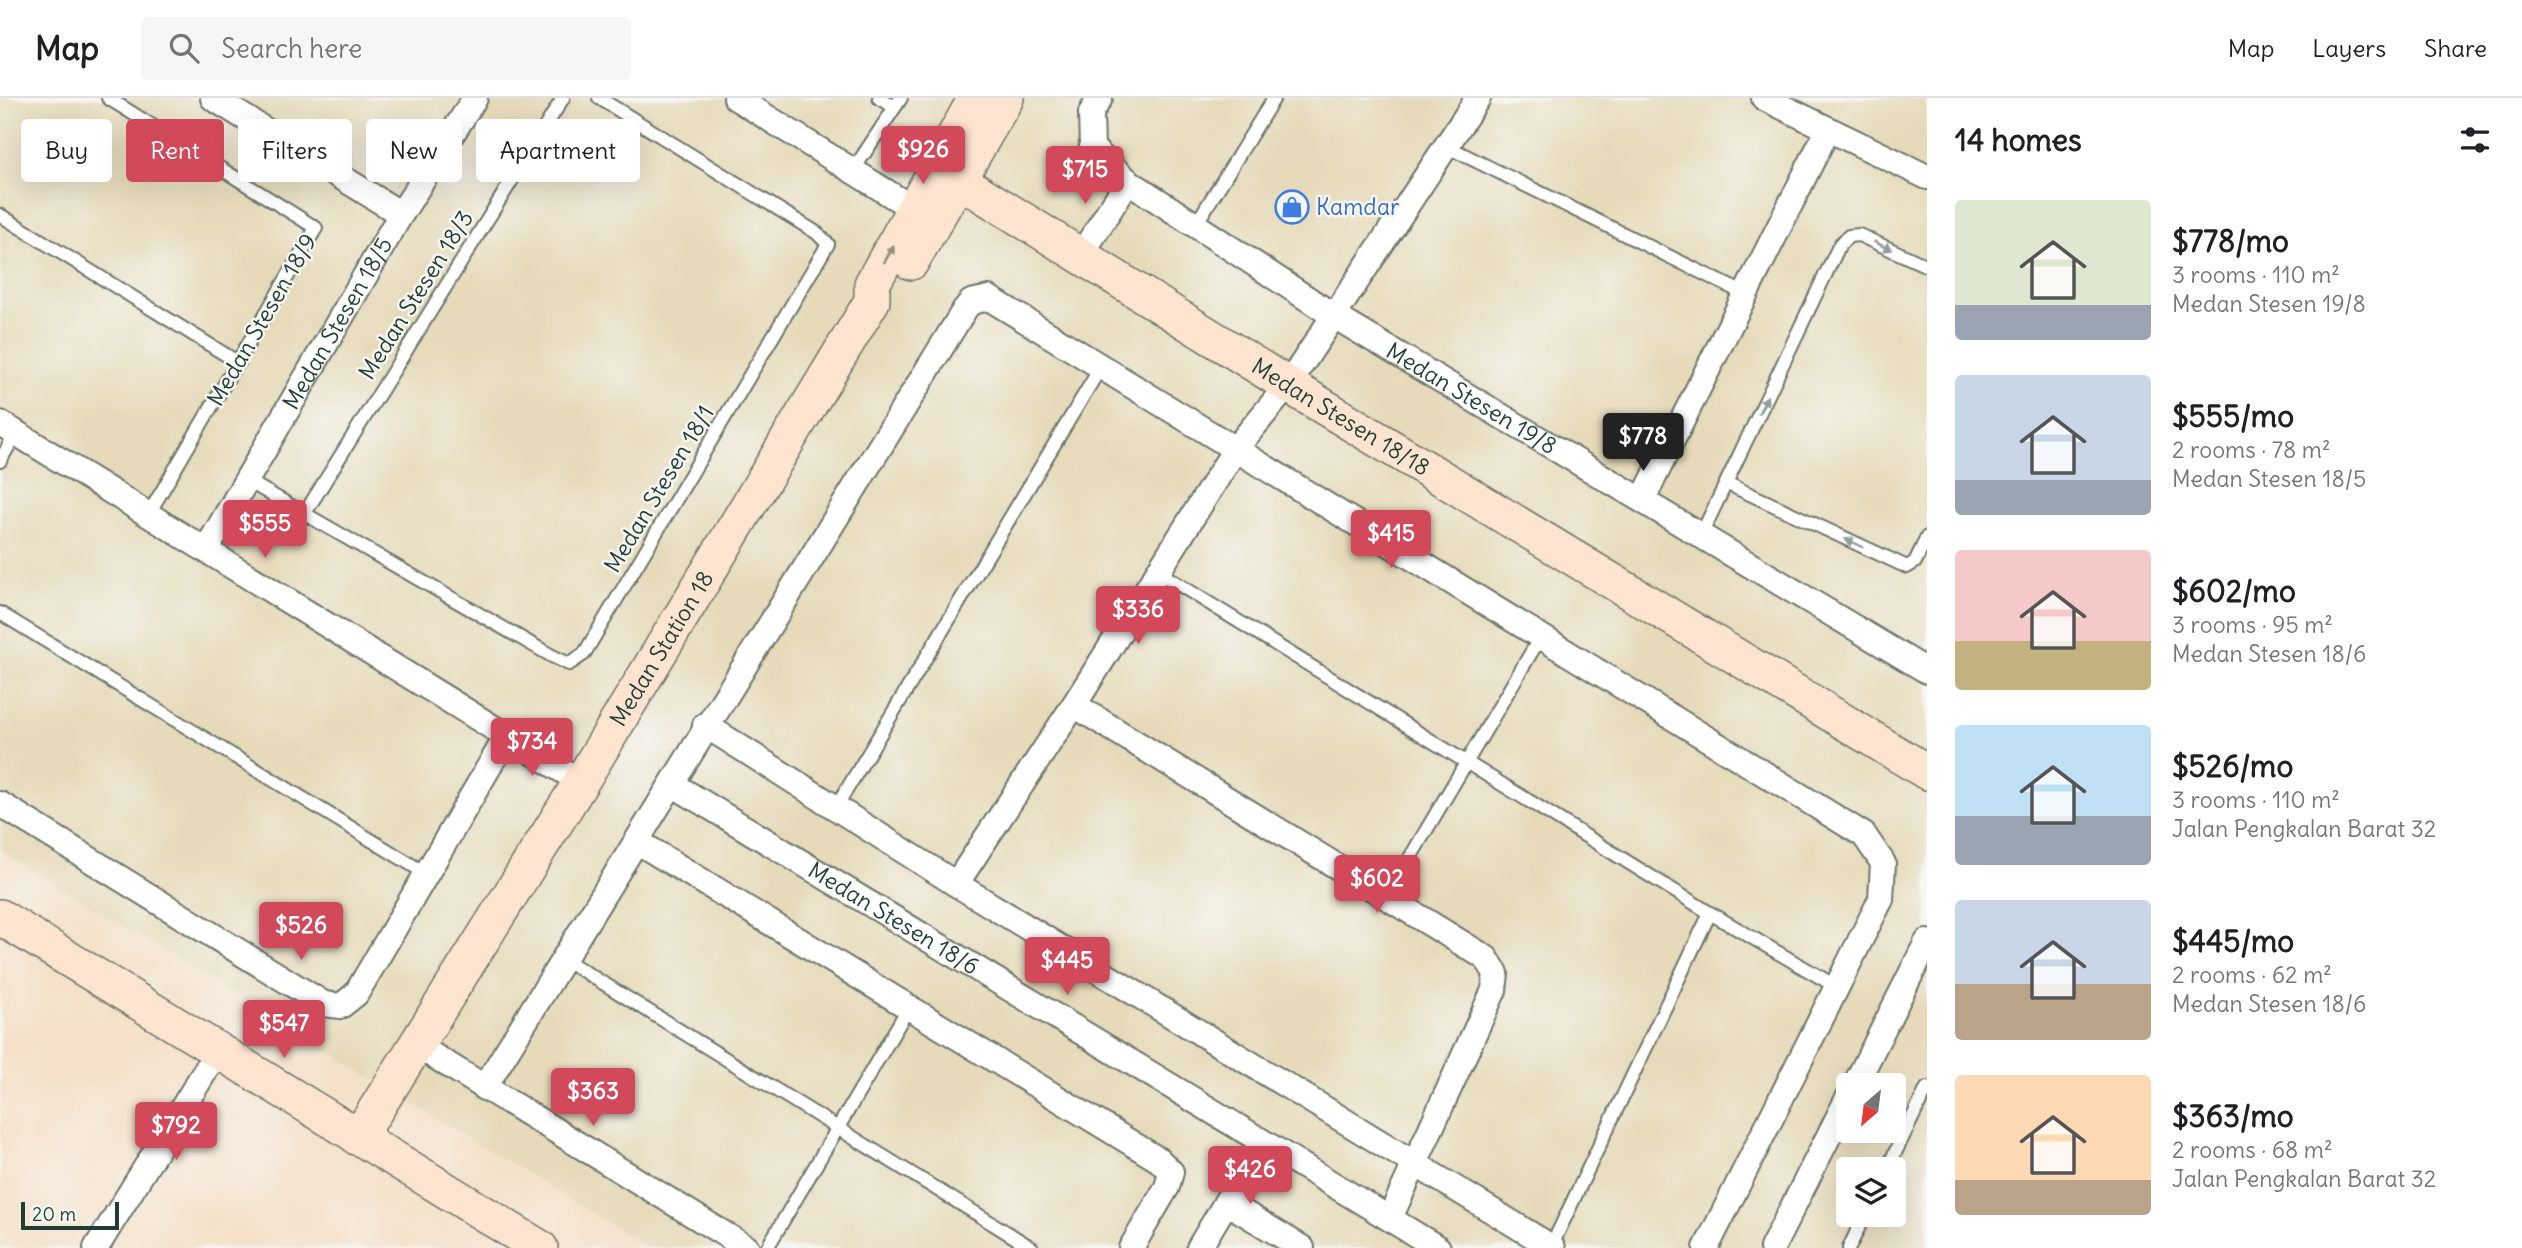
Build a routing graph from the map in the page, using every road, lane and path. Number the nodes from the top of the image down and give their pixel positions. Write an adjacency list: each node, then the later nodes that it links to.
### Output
1 (108, 98): 29 (lane, Medan Stesen 18/9)
2 (213, 98): 21 (street)
3 (475, 98): 21 (street, Medan Stesen 18/5)
4 (563, 98): 38 (lane, Medan Stesen 18/3)
5 (599, 98): 38 (lane, Medan Stesen 18/1)
6 (736, 98): 17 (street)
7 (879, 98): 13 (lane)
8 (976, 98): 18 (street, Medan Station 18)
9 (1006, 98): 18 (street, Medan Station 18)
10 (1275, 98): 24 (lane)
11 (1478, 98): 16 (street)
12 (1764, 98): 15 (street)
13 (898, 103): 17 (lane)
14 (1096, 105): 20 (street, Medan Stesen 19/8)
15 (1828, 129): 19 (street); 27 (street)
16 (1448, 147): 27 (lane); 28 (street)
17 (854, 169): 23 (street)
18 (949, 173): 23 (street, Medan Station 18); 25 (street, Medan Stesen 18/18)
19 (1927, 177)
20 (1128, 181): 24 (street, Medan Stesen 19/8); 25 (street)
21 (401, 214): 35 (street, Medan Stesen 18/5)
22 (0, 215): 29 (lane)
23 (924, 216): 52 (street, Medan Station 18)
24 (1196, 224): 28 (street, Medan Stesen 19/8)
25 (1081, 255): 31 (street, Medan Stesen 18/18)
26 (1927, 266): 36 (lane, one-way to 26)
27 (1745, 294): 37 (street)
28 (1334, 316): 31 (street); 37 (street, Medan Stesen 19/8)
29 (239, 363): 39 (lane, Medan Stesen 18/9)
30 (1101, 365): 33 (street); 48 (street); 55 (lane)
31 (1288, 385): 33 (street); 51 (street, Medan Stesen 18/18)
32 (8, 428): 34 (lane); 39 (street)
33 (1236, 448): 43 (street); 45 (street)
34 (0, 461)
35 (246, 480): 38 (lane, Medan Stesen 18/1); 42 (street, Medan Stesen 18/5)
36 (1726, 483): 40 (lane); 41 (lane, one-way to 36)
37 (1643, 499): 40 (street, Medan Stesen 19/8)
38 (305, 513)
39 (148, 515): 42 (street)
40 (1701, 535): 46 (street, Medan Stesen 19/8)
41 (1927, 537)
42 (206, 550): 49 (street)
43 (1157, 571): 47 (street); 50 (lane)
44 (0, 613): 57 (lane)
45 (1541, 636): 50 (lane); 64 (street)
46 (1927, 671)
47 (1074, 705): 58 (street); 59 (street)
48 (705, 725): 53 (street); 55 (street)
49 (506, 736): 52 (street); 57 (street)
50 (1467, 761): 59 (lane); 60 (lane)
51 (1927, 772)
52 (581, 782): 66 (street, Medan Station 18)
53 (672, 784): 56 (street); 74 (street, Medan Stesen 18/6)
54 (0, 804): 57 (street)
55 (835, 809): 58 (street)
56 (638, 842): 63 (street); 65 (street)
57 (425, 873)
58 (956, 884): 76 (street)
59 (1388, 895): 76 (street)
60 (1710, 913): 64 (lane); 81 (lane)
61 (0, 917): 67 (street)
62 (1927, 942): 68 (street)
63 (564, 959): 69 (street); 72 (lane)
64 (1837, 987): 90 (street)
65 (909, 1007): 72 (lane); 87 (street)
66 (416, 1045): 69 (street); 73 (street, Medan Station 18)
67 (217, 1052): 73 (street); 82 (street)
68 (1861, 1073)
69 (484, 1088): 84 (street)
70 (1927, 1088): 75 (lane)
71 (1836, 1122): 91 (street)
72 (839, 1126): 85 (lane); 86 (lane)
73 (358, 1138): 83 (street)
74 (1262, 1142): 77 (street); 78 (street, Medan Stesen 18/6)
75 (1893, 1157)
76 (1412, 1163): 78 (street); 81 (street)
77 (1226, 1202): 80 (street); 88 (street)
78 (1390, 1218): 89 (street, Medan Stesen 18/6)
79 (1859, 1227): 92 (lane)
80 (1294, 1246)
81 (1552, 1247)
82 (96, 1248)
83 (540, 1248)
84 (747, 1248)
85 (767, 1248)
86 (1032, 1248)
87 (1131, 1248)
88 (1199, 1248)
89 (1438, 1248)
90 (1706, 1248)
91 (1772, 1248)
92 (1849, 1248)

